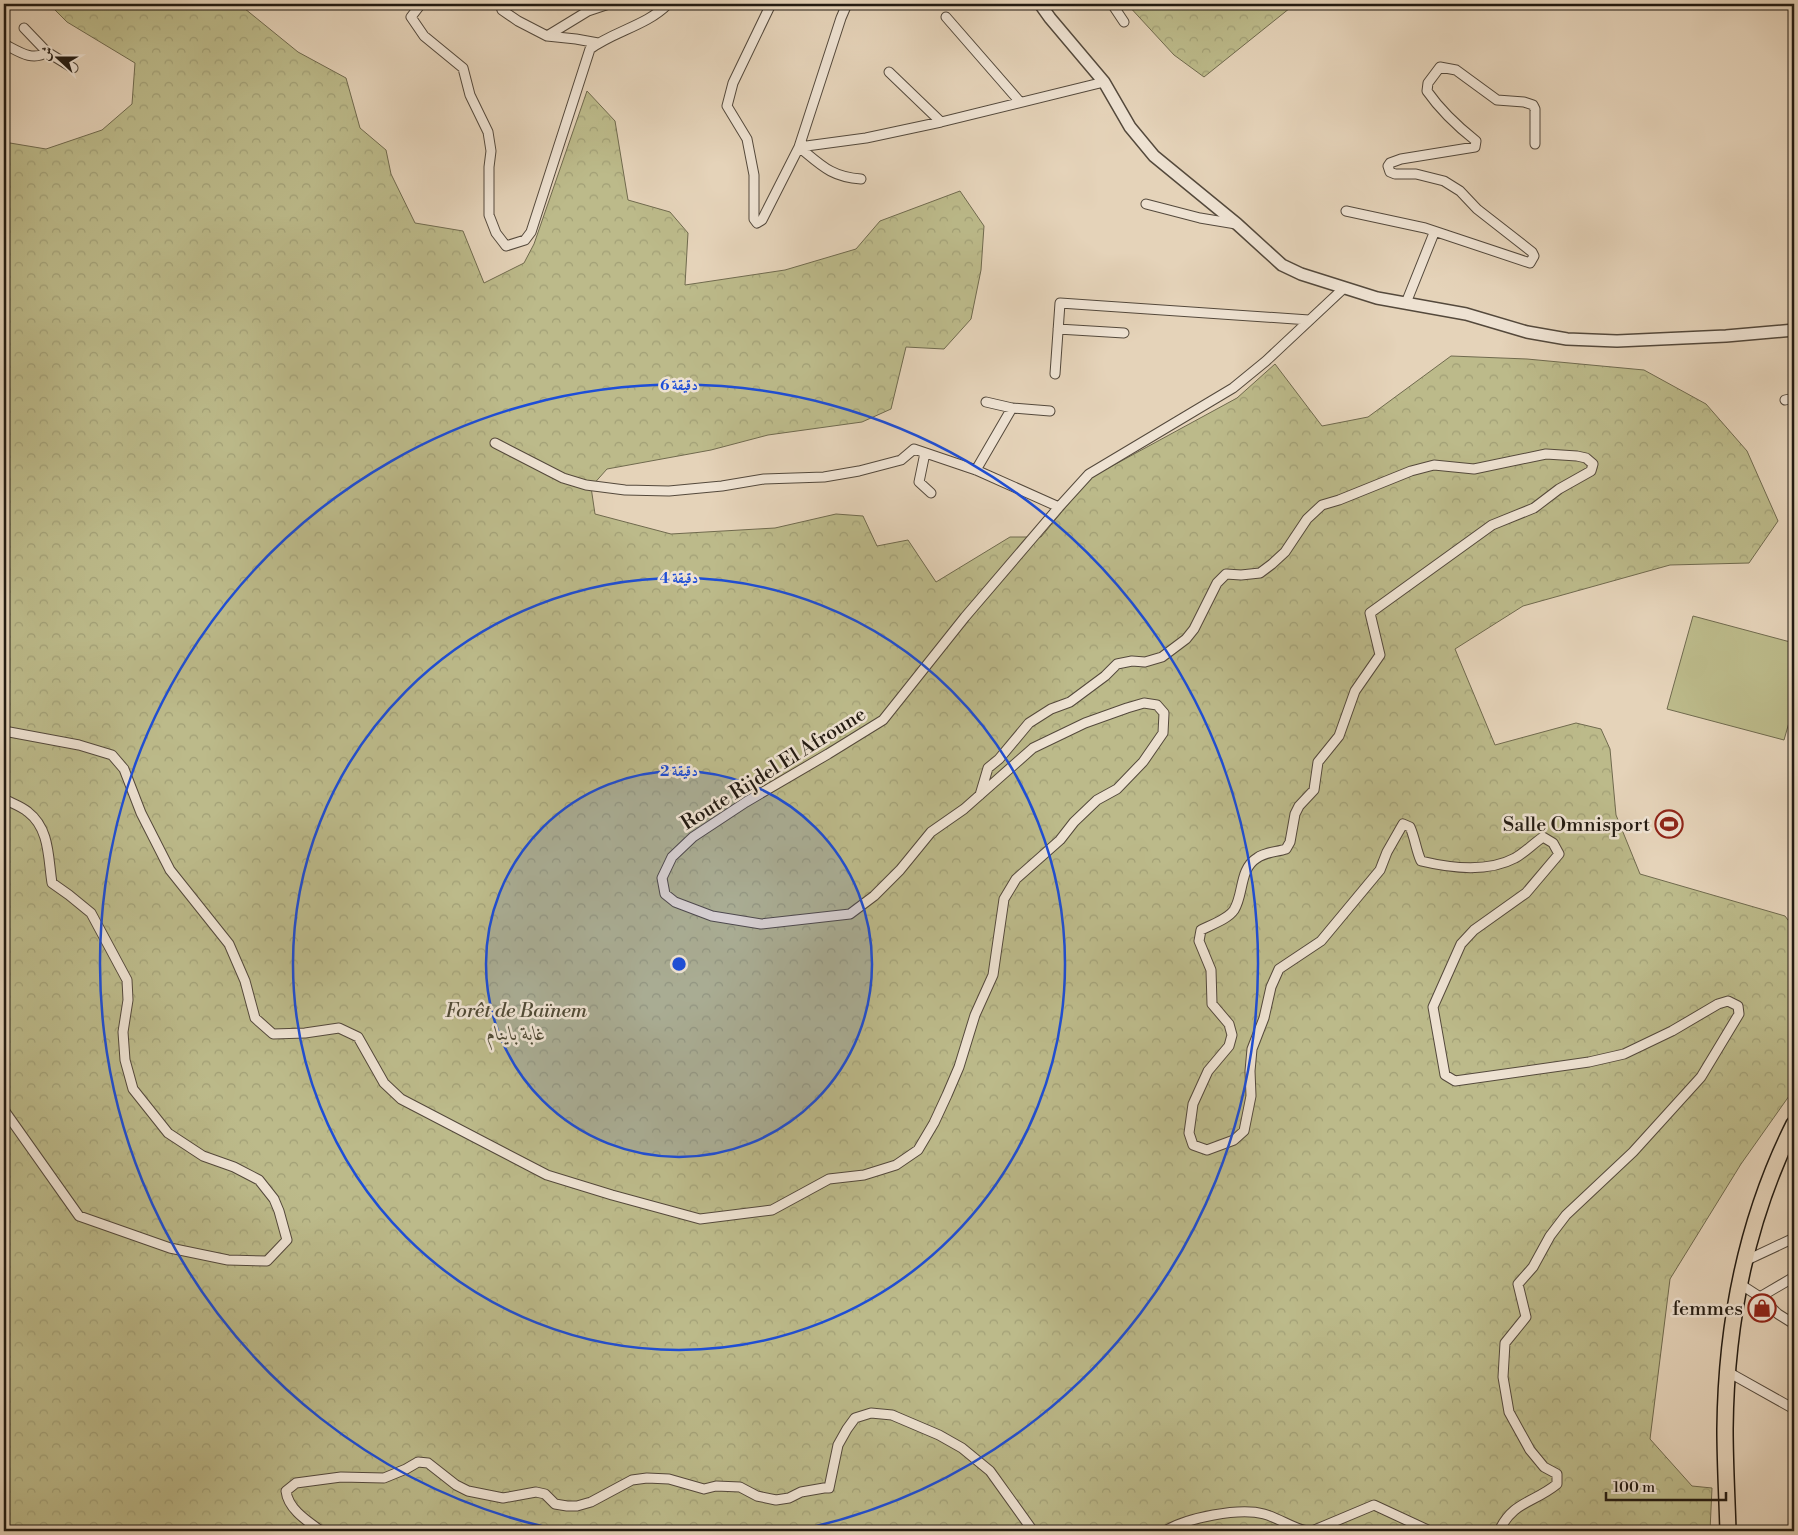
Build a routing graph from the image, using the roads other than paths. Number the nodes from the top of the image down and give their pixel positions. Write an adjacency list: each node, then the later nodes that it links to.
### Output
1 (412, 4): 14 (street)
2 (416, 4): 14 (street)
3 (421, 4): 14 (street)
4 (500, 4): 17 (street)
5 (609, 4): 17 (street)
6 (668, 4): 18 (street)
7 (771, 4): 27 (street)
8 (848, 4): 27 (street)
9 (1040, 4): 23 (street)
10 (1112, 4): 15 (street)
11 (1643, 4): 12 (street)
12 (1661, 4)
13 (946, 17): 24 (street)
14 (411, 18): 18 (street)
15 (1124, 22)
16 (24, 28): 20 (street)
17 (547, 36): 18 (street)
18 (598, 43)
19 (4, 44): 20 (street)
20 (46, 52): 21 (street)
21 (73, 68)
22 (889, 72): 25 (street)
23 (1104, 82): 24 (street); 31 (street)
24 (1020, 102): 25 (street)
25 (941, 122): 27 (street)
26 (1535, 144): 32 (street)
27 (799, 147): 28 (street)
28 (861, 179)
29 (1146, 204): 31 (street)
30 (1346, 210): 32 (street)
31 (1237, 224): 33 (street)
32 (1434, 233): 34 (street)
33 (1344, 288): 34 (street); 35 (street)
34 (1406, 303): 37 (street)
35 (1309, 320): 36 (street); 47 (street)
36 (1058, 329): 38 (street); 39 (street)
37 (1794, 330)
38 (1124, 333)
39 (1055, 374)
40 (986, 402): 41 (street)
41 (1012, 408): 42 (street); 45 (street)
42 (1050, 411)
43 (495, 443): 44 (street)
44 (925, 453): 45 (street); 46 (street)
45 (976, 470): 47 (street)
46 (931, 493)
47 (1059, 506): 49 (street, Route Rijdel El Afroune)
48 (4, 731): 49 (street, Route Rijdel El Afroune)
49 (980, 795): 67 (street)
50 (4, 798): 51 (street)
51 (4, 1110)
52 (1794, 1124): 54 (main road)
53 (1794, 1238): 54 (street)
54 (1744, 1261): 56 (main road)
55 (1794, 1278): 57 (street)
56 (1740, 1284): 57 (street); 59 (main road)
57 (1760, 1297): 58 (street)
58 (1794, 1324)
59 (1728, 1372): 60 (street); 68 (main road)
60 (1794, 1409)
61 (321, 1531): 62 (street)
62 (1034, 1531)
63 (1165, 1531): 64 (street)
64 (1307, 1531)
65 (1312, 1531): 66 (street)
66 (1430, 1531)
67 (1499, 1531)
68 (1728, 1531)

